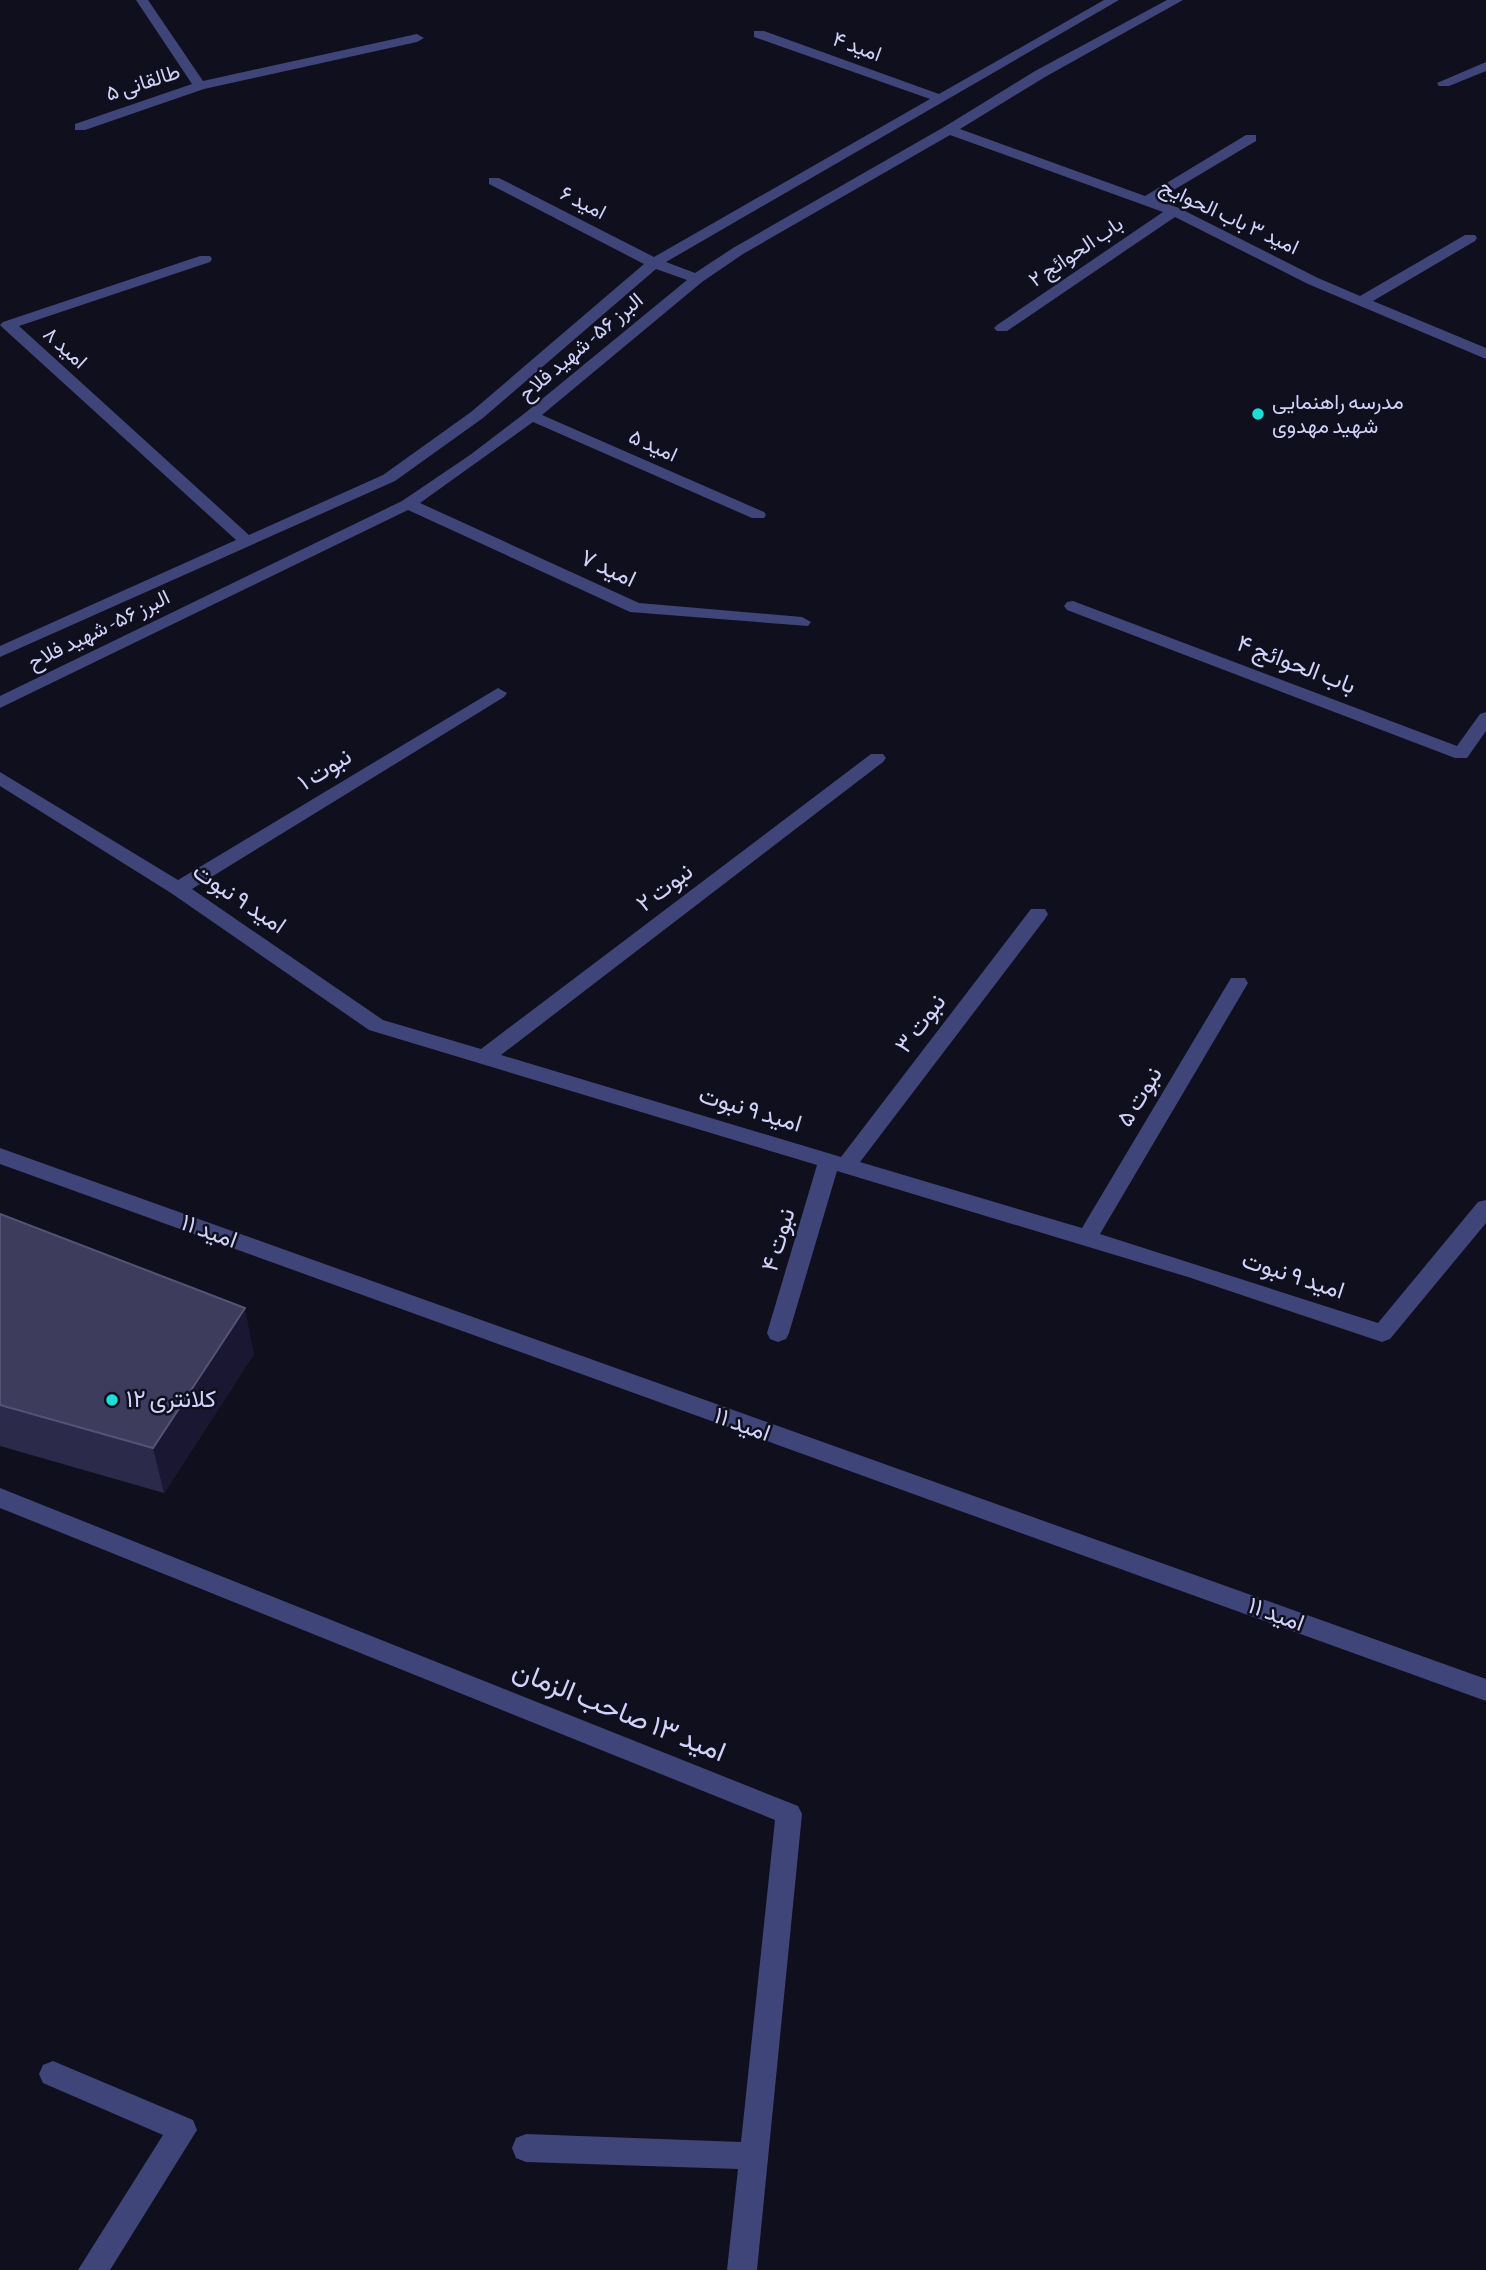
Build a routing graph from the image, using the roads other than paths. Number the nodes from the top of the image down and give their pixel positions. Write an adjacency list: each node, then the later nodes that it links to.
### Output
1 (142, 0): 8 (street, طالقانی ۵)
2 (1113, 0): 9 (street, البرز ۵۶- شهید فلاح)
3 (1177, 0): 11 (street, البرز ۵۶- شهید فلاح)
4 (759, 34): 9 (street, امید ۴)
5 (417, 38): 8 (street)
6 (1486, 66): 7 (street)
7 (1444, 83)
8 (201, 86): 10 (street, طالقانی ۵)
9 (941, 99): 18 (street, البرز ۵۶- شهید فلاح)
10 (80, 127)
11 (948, 130): 14 (street, امید ۳ باب الحوایج); 19 (street, البرز ۵۶- شهید فلاح)
12 (1251, 138): 14 (street)
13 (494, 181): 18 (street, امید ۶)
14 (1146, 201): 15 (street, امید ۳ باب الحوایج)
15 (1174, 211): 20 (street, امید ۳ باب الحوایج); 21 (street, باب الحوائج ۲)
16 (1470, 238): 20 (street)
17 (205, 259): 26 (street, امید ۸)
18 (654, 263): 19 (street, امید ۶); 26 (street, البرز ۵۶- شهید فلاح)
19 (696, 279): 23 (street, البرز ۵۶- شهید فلاح)
20 (1362, 301): 22 (street, امید ۳ باب الحوایج)
21 (1002, 328)
22 (1486, 354)
23 (531, 416): 24 (street, البرز ۵۶- شهید فلاح); 25 (street, امید ۵)
24 (408, 505): 28 (street, امید ۷); 31 (street, البرز ۵۶- شهید فلاح)
25 (758, 515)
26 (247, 542): 29 (street, البرز ۵۶- شهید فلاح)
27 (1073, 606): 32 (street, باب الحوائج ۴)
28 (802, 622)
29 (0, 652)
30 (498, 693): 35 (street, نبوت ۱)
31 (0, 703)
32 (1486, 718)
33 (877, 758): 38 (street, نبوت ۲)
34 (0, 778): 35 (street, امید ۹ نبوت)
35 (178, 889): 38 (street, امید ۹ نبوت)
36 (1038, 914): 40 (street, نبوت ۳)
37 (1238, 983): 42 (street, نبوت ۵)
38 (483, 1058): 40 (street, امید ۹ نبوت)
39 (0, 1156): 45 (street, امید ۱۱)
40 (838, 1164): 42 (street, امید ۹ نبوت); 43 (street, نبوت ۴)
41 (1486, 1208): 42 (street, امید ۹ نبوت)
42 (1087, 1238)
43 (778, 1333)
44 (0, 1498): 48 (street, امید ۱۳ صاحب الزمان)
45 (1486, 1690)
46 (53, 2074): 49 (street)
47 (526, 2148): 48 (street)
48 (754, 2156): 50 (street, امید ۱۳ صاحب الزمان)
49 (93, 2270)
50 (742, 2270)

